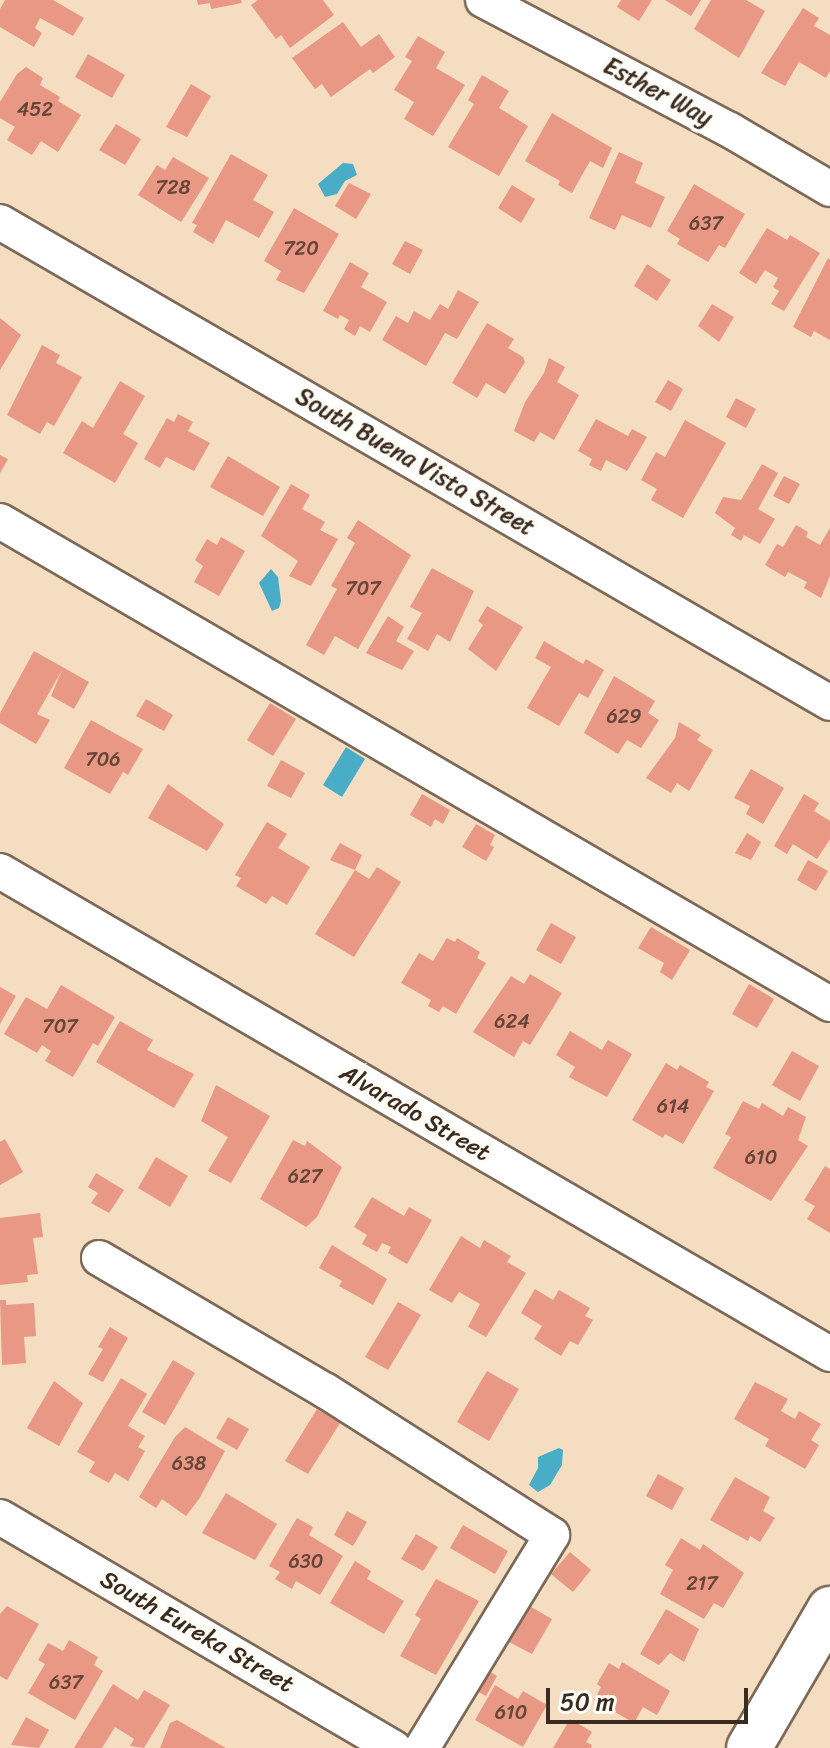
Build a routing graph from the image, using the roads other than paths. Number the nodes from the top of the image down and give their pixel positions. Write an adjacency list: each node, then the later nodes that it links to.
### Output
1 (483, 0): 2 (street, Esther Way)
2 (830, 189)
3 (0, 222): 5 (street, South Buena Vista Street)
4 (0, 521): 7 (street)
5 (830, 703)
6 (0, 871): 9 (street, Alvarado Street)
7 (830, 1004)
8 (99, 1258): 13 (street)
9 (830, 1354)
10 (0, 1517): 12 (street, South Eureka Street)
11 (830, 1609): 14 (main road)
12 (394, 1748)
13 (422, 1748)
14 (749, 1748)

